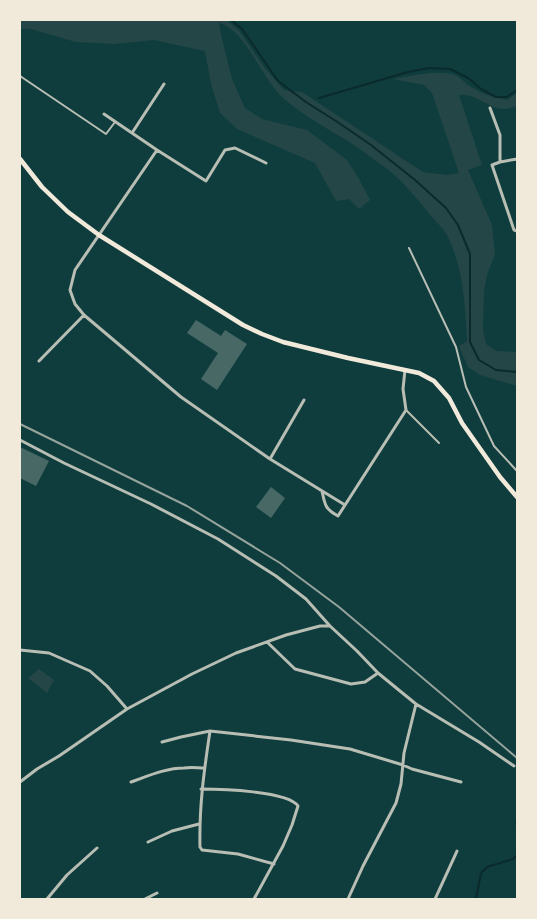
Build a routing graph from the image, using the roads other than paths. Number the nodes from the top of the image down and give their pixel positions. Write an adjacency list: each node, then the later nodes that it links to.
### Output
1 (20, 76): 5 (lane)
2 (164, 84): 6 (street)
3 (490, 108): 10 (street)
4 (104, 114): 5 (street)
5 (115, 122): 6 (street)
6 (132, 133): 7 (street)
7 (157, 150): 11 (street); 13 (street)
8 (517, 159): 10 (street)
9 (20, 160): 13 (main road)
10 (500, 162): 12 (street)
11 (266, 163)
12 (517, 232)
13 (99, 235): 15 (street); 17 (main road)
14 (410, 248): 23 (lane)
15 (84, 315): 16 (street); 22 (street)
16 (39, 361)
17 (405, 369): 19 (street); 25 (main road)
18 (304, 400): 22 (street)
19 (406, 410): 21 (lane); 26 (street)
20 (20, 440): 27 (street)
21 (439, 443)
22 (270, 459): 24 (street)
23 (517, 471)
24 (322, 491): 26 (street); 26 (street)
25 (517, 497)
26 (345, 505)
27 (330, 626): 28 (street); 30 (street)
28 (267, 642): 30 (street); 32 (street)
29 (20, 650): 32 (street)
30 (378, 673): 31 (street)
31 (416, 704): 35 (street); 36 (street)
32 (128, 709): 38 (street)
33 (210, 732): 34 (street); 35 (street); 37 (street)
34 (162, 742)
35 (403, 765): 40 (street); 51 (street)
36 (514, 766)
37 (204, 768): 39 (street); 41 (street)
38 (20, 782)
39 (131, 782)
40 (461, 782)
41 (201, 789): 42 (street); 46 (street)
42 (199, 824): 43 (street); 46 (street)
43 (148, 842)
44 (97, 848): 48 (street)
45 (457, 851): 52 (street)
46 (274, 864): 50 (street)
47 (157, 893): 49 (street)
48 (47, 899)
49 (145, 899)
50 (254, 899)
51 (348, 899)
52 (435, 899)

